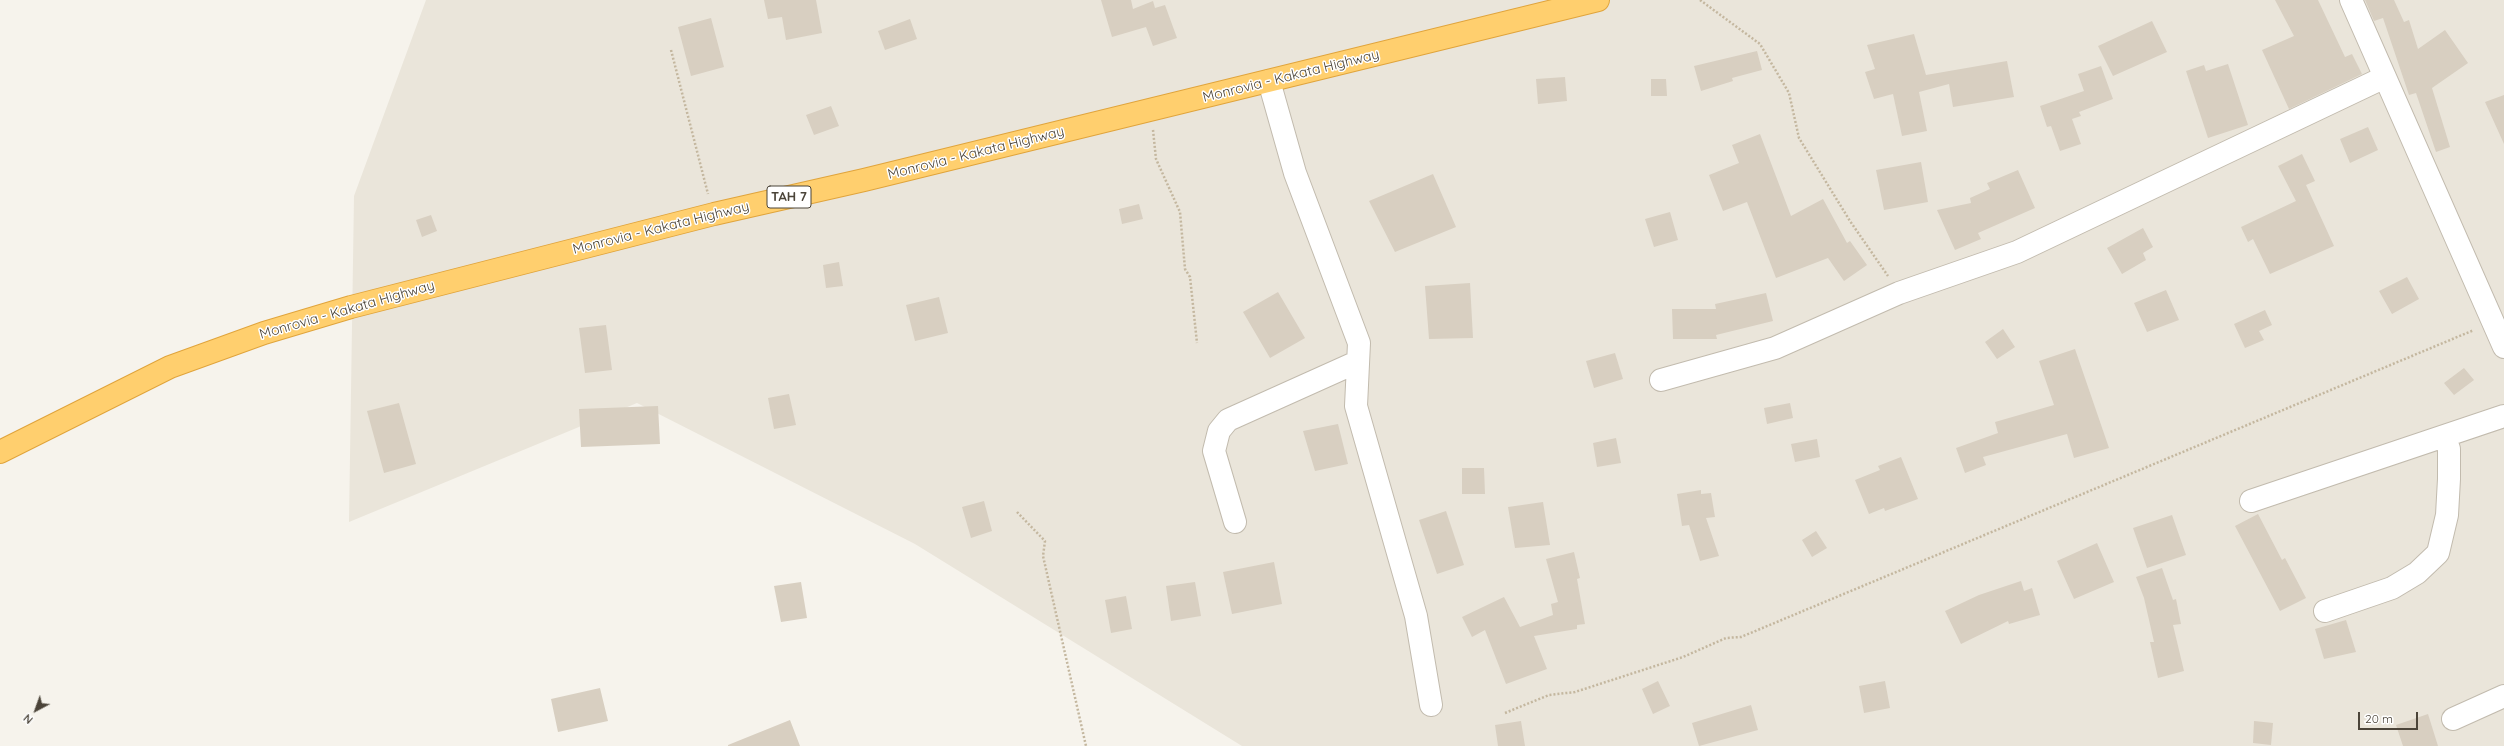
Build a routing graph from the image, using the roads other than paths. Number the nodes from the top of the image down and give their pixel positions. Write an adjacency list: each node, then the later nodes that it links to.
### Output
1 (1598, 0): 4 (highway, Monrovia - Kakata Highway / TAH 7)
2 (2351, 0): 3 (street)
3 (2386, 76): 5 (street); 7 (street)
4 (1269, 81): 6 (street); 10 (highway, Monrovia - Kakata Highway / TAH 7)
5 (2504, 347)
6 (1357, 362): 12 (street); 15 (street)
7 (1661, 380)
8 (2504, 416): 9 (street)
9 (2445, 437): 11 (street); 13 (street)
10 (0, 452)
11 (2251, 501)
12 (1235, 522)
13 (2325, 611)
14 (2504, 696): 16 (street)
15 (1431, 705)
16 (2453, 719)

